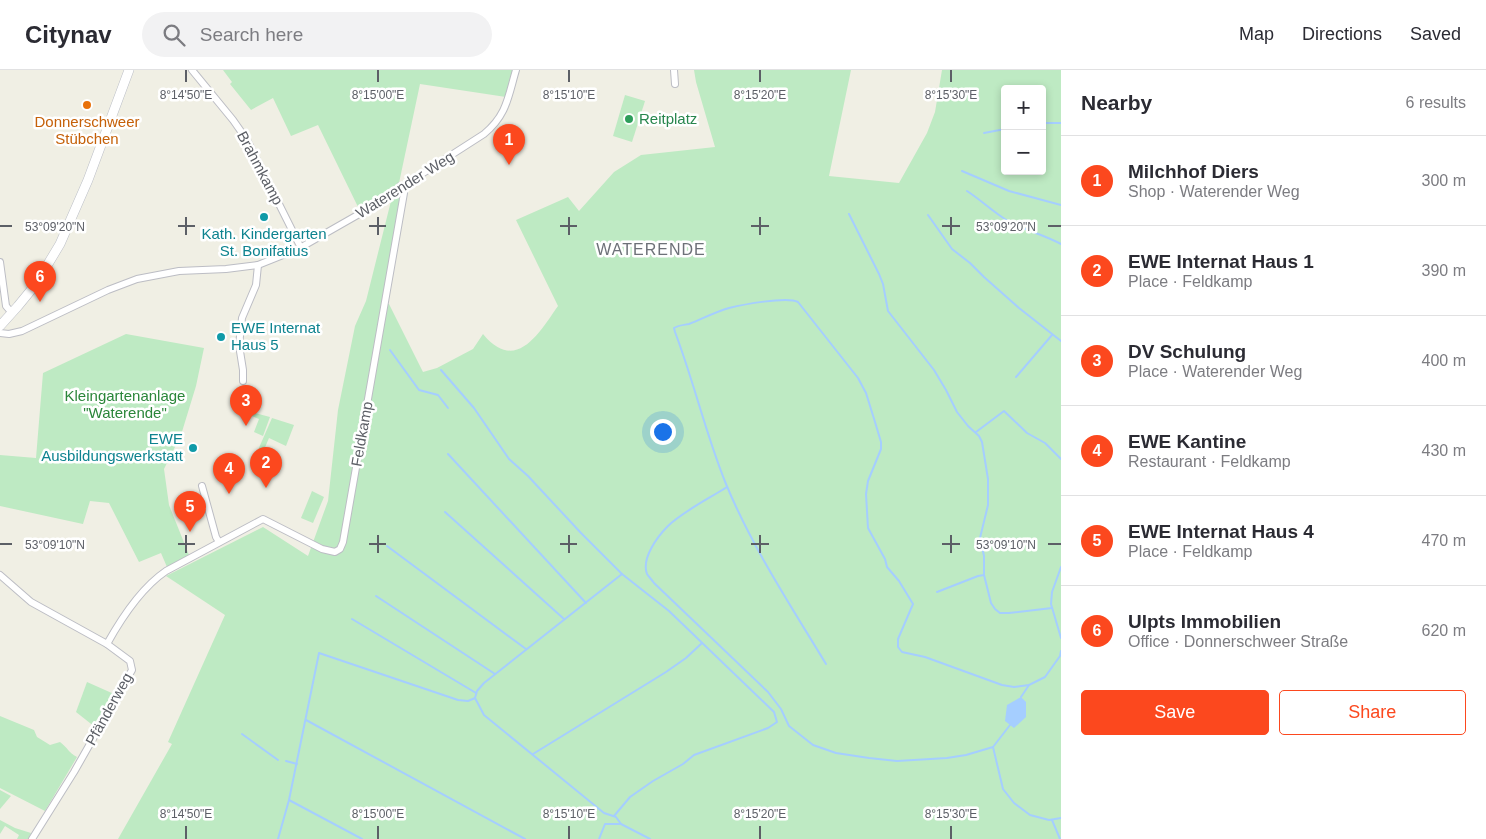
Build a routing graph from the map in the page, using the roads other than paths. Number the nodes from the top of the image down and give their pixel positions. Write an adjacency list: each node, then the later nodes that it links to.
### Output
1 (129, 70): 10 (main road)
2 (192, 70): 7 (street, Brahmkamp)
3 (516, 70): 6 (street, Waterender Weg)
4 (674, 70): 5 (street)
5 (675, 84)
6 (400, 186): 7 (street, Waterender Weg); 15 (street, Feldkamp)
7 (301, 248): 9 (street, Waterender Weg)
8 (0, 262): 10 (street)
9 (258, 265): 12 (street, Waterender Weg); 13 (street)
10 (12, 313): 11 (main road)
11 (0, 326)
12 (0, 333)
13 (243, 381)
14 (202, 486): 15 (street)
15 (219, 542): 17 (street, Feldkamp)
16 (0, 575): 17 (street, Pfänderweg)
17 (107, 644): 18 (street, Pfänderweg)
18 (32, 839)

